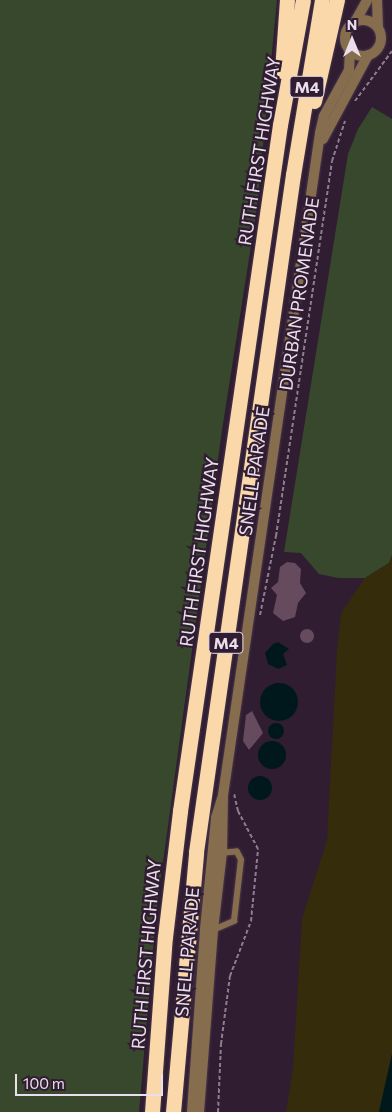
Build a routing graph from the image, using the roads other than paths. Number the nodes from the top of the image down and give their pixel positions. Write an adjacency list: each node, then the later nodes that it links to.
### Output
1 (287, 0): 11 (highway)
2 (303, 0): 11 (highway, RUTH FIRST HIGHWAY / M4)
3 (322, 0): 13 (highway, M4)
4 (337, 0): 13 (highway)
5 (367, 0): 7 (street)
6 (377, 0): 8 (street)
7 (355, 22): 8 (street); 9 (street)
8 (378, 27): 10 (street)
9 (350, 50): 10 (street); 12 (street, SNELL PARADE)
10 (368, 55): 12 (street, SNELL PARADE)
11 (280, 125): 18 (highway, RUTH FIRST HIGHWAY / M4)
12 (317, 151): 14 (street, SNELL PARADE)
13 (293, 175): 19 (highway, M4)
14 (223, 795): 15 (street, SNELL PARADE); 16 (street, SNELL PARADE)
15 (222, 852): 16 (lane); 17 (street, SNELL PARADE); 17 (lane)
16 (212, 856): 20 (street, SNELL PARADE)
17 (213, 930): 21 (street, SNELL PARADE)
18 (152, 1112)
19 (173, 1112)
20 (192, 1112)
21 (200, 1112)

